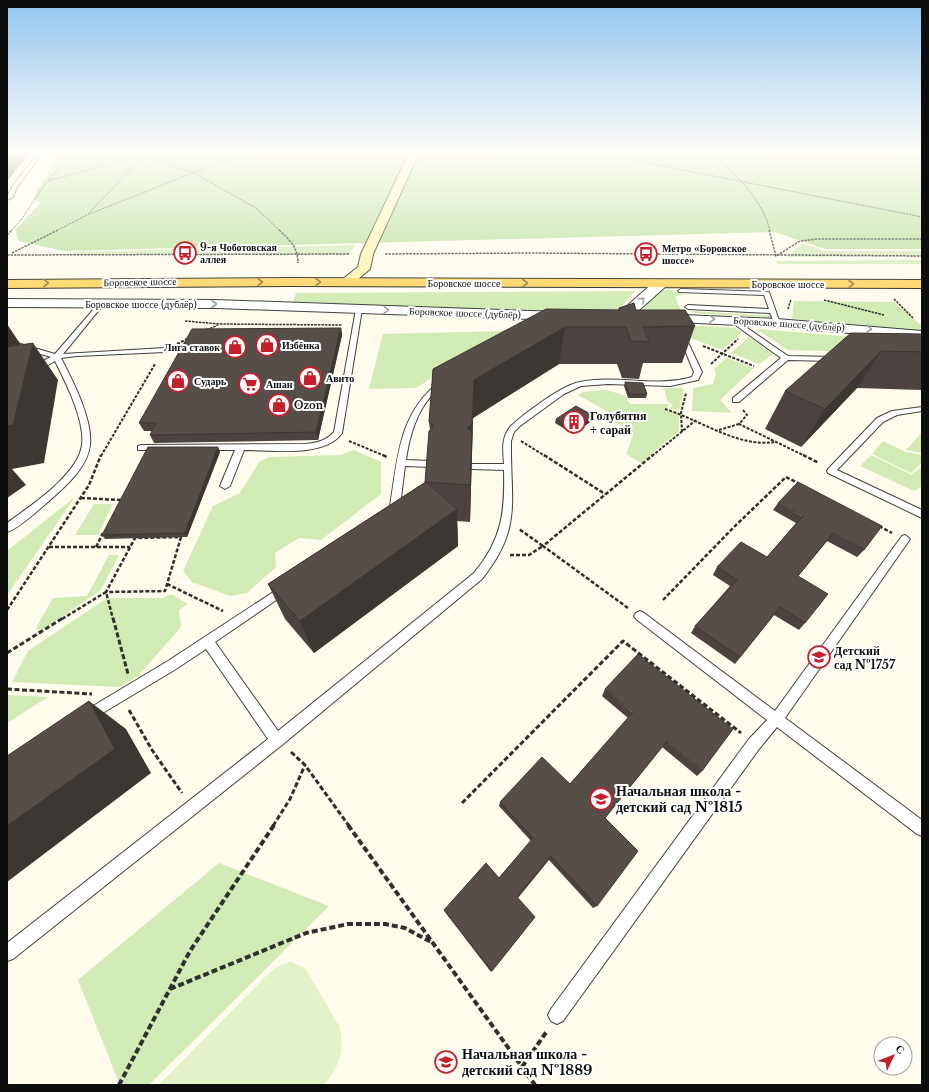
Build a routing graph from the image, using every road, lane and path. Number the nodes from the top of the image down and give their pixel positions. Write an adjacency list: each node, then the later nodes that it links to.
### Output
1 (32, 204): 10 (path)
2 (97, 204): 8 (path)
3 (115, 204): 8 (path)
4 (249, 204): 12 (path)
5 (390, 204): 15 (street)
6 (758, 204): 16 (path)
7 (854, 204): 9 (path)
8 (87, 215): 14 (path)
9 (922, 217)
10 (7, 235)
11 (922, 238): 16 (path)
12 (298, 253): 14 (path); 15 (path); 18 (path)
13 (7, 254): 14 (path)
14 (10, 254)
15 (367, 254): 16 (path); 20 (street)
16 (776, 256): 17 (path)
17 (922, 256)
18 (298, 263)
19 (341, 269): 20 (main road)
20 (364, 269): 21 (main road); 22 (street)
21 (380, 269)
22 (346, 282): 23 (main road, Боровское шоссе, one-way to 22); 24 (main road, Боровское шоссе, one-way to 24)
23 (7, 284)
24 (664, 284): 25 (main road, Боровское шоссе, one-way to 25); 27 (lane); 38 (street, one-way to 24)
25 (922, 284)
26 (7, 291): 31 (street)
27 (681, 291): 34 (lane); 39 (lane)
28 (891, 296): 40 (path)
29 (820, 299): 36 (path)
30 (7, 303): 31 (street, Боровское шоссе (дублёр))
31 (44, 303): 32 (street, Боровское шоссе (дублёр))
32 (101, 304): 33 (street, Боровское шоссе (дублёр), one-way to 33); 53 (lane)
33 (359, 309): 35 (street, Боровское шоссе (дублёр), one-way to 35); 44 (lane)
34 (683, 314): 38 (street, Боровское шоссе (дублёр)); 39 (lane); 42 (street, Боровское шоссе (дублёр), one-way to 42); 48 (lane)
35 (576, 316)
36 (888, 316)
37 (607, 317): 38 (street, Боровское шоссе (дублёр))
38 (623, 317)
39 (775, 317): 42 (street, Боровское шоссе (дублёр)); 47 (street, Боровское шоссе (дублёр), one-way to 47)
40 (912, 318)
41 (180, 320): 43 (path)
42 (732, 320): 45 (lane)
43 (219, 324): 44 (path); 46 (path)
44 (356, 324): 70 (lane)
45 (747, 330): 52 (path); 54 (lane)
46 (201, 333)
47 (922, 335)
48 (680, 336): 52 (path); 56 (lane)
49 (189, 339): 51 (path)
50 (7, 342): 53 (lane)
51 (165, 350): 53 (lane); 82 (path)
52 (722, 354): 56 (path); 57 (path)
53 (57, 357): 58 (lane); 89 (lane)
54 (786, 358): 55 (lane); 57 (lane)
55 (842, 359)
56 (698, 372): 60 (lane)
57 (769, 372): 61 (lane)
58 (26, 373)
59 (447, 380): 74 (lane)
60 (688, 381): 64 (path); 69 (lane)
61 (736, 400): 66 (path)
62 (665, 409): 64 (path)
63 (922, 409): 78 (lane)
64 (681, 413): 65 (path); 68 (path)
65 (696, 420): 67 (path); 68 (path)
66 (739, 424): 67 (path); 71 (path)
67 (718, 430): 71 (path)
68 (682, 432): 81 (path)
69 (508, 433): 77 (lane); 81 (path)
70 (336, 436): 72 (lane); 74 (path)
71 (774, 441): 78 (path)
72 (241, 447): 73 (lane); 80 (lane)
73 (142, 448)
74 (402, 463): 75 (lane); 86 (lane)
75 (432, 464)
76 (472, 466): 77 (lane)
77 (508, 467): 85 (lane)
78 (831, 471): 84 (lane)
79 (800, 484): 99 (path)
80 (225, 486)
81 (605, 494): 91 (path)
82 (81, 498): 83 (path); 92 (path)
83 (117, 507)
84 (922, 514)
85 (507, 520): 91 (path); 95 (lane)
86 (383, 522)
87 (877, 524): 90 (path)
88 (107, 527): 93 (path)
89 (7, 528)
90 (905, 539): 108 (lane)
91 (543, 546): 95 (path); 101 (path)
92 (49, 547): 93 (path); 100 (path)
93 (96, 547): 94 (path)
94 (130, 547): 96 (path); 98 (path)
95 (495, 554): 110 (lane)
96 (167, 584): 98 (path); 102 (path)
97 (292, 584): 102 (lane)
98 (106, 592): 104 (path); 105 (path)
99 (663, 600)
100 (7, 610)
101 (640, 616): 108 (lane)
102 (240, 620): 103 (lane)
103 (207, 641): 105 (lane); 110 (lane)
104 (7, 652)
105 (132, 688): 107 (lane)
106 (7, 689): 107 (path)
107 (120, 695): 109 (lane); 113 (path)
108 (777, 719): 111 (lane); 114 (lane)
109 (74, 724)
110 (277, 740): 113 (lane)
111 (754, 744): 112 (path); 118 (lane)
112 (462, 803)
113 (192, 807): 116 (lane)
114 (922, 829)
115 (434, 943): 117 (path); 117 (path); 119 (path)
116 (7, 953)
117 (169, 989): 120 (path)
118 (557, 1015): 119 (path)
119 (522, 1067): 121 (path)
120 (119, 1085)
121 (535, 1085)

